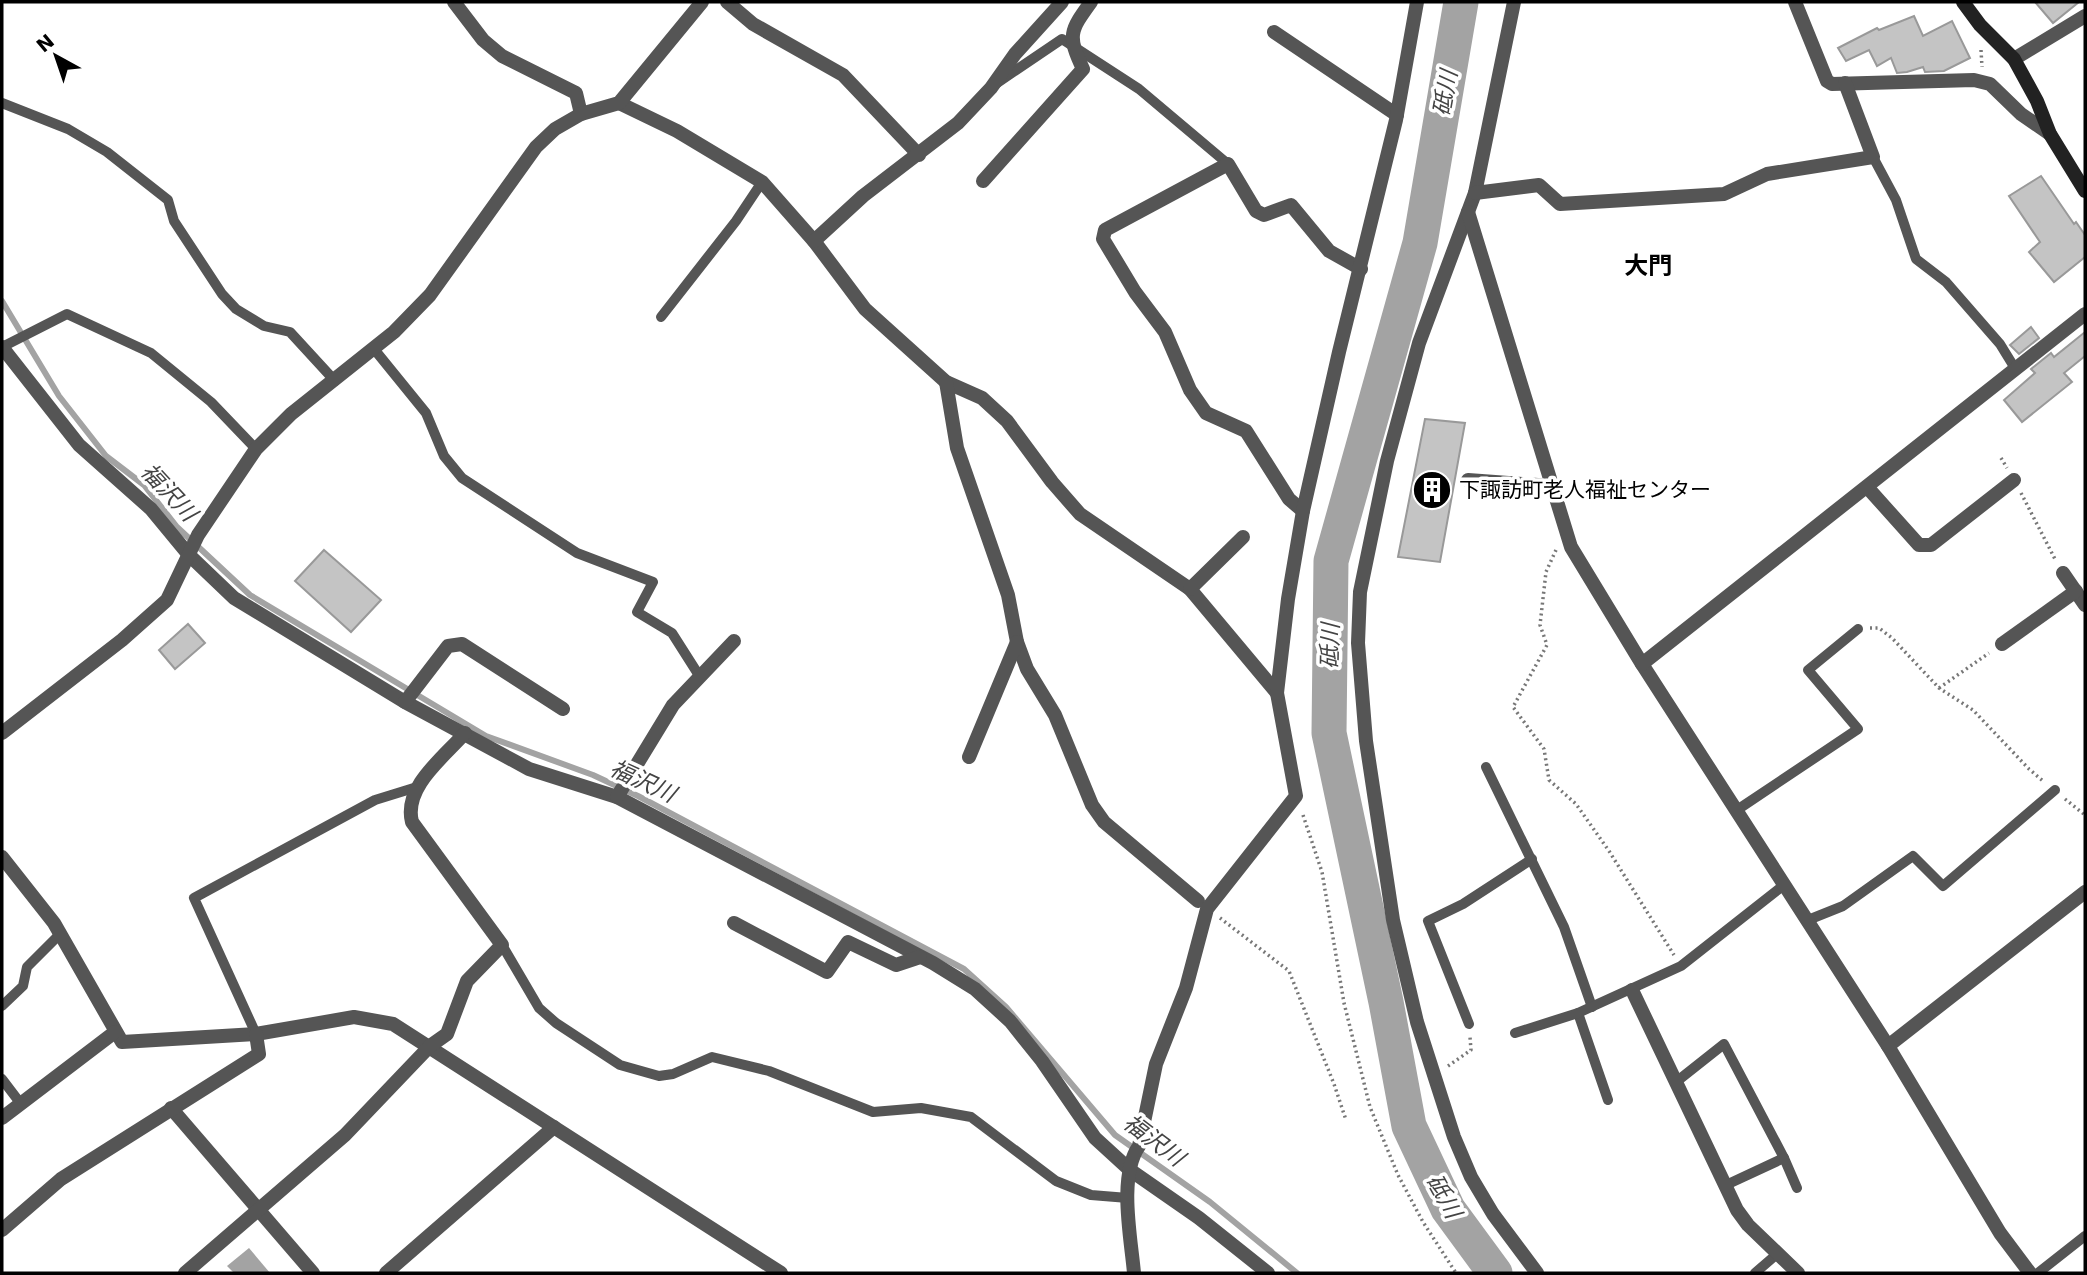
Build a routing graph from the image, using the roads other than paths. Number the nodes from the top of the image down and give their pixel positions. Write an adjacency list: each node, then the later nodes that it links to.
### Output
1 (454, 2): 18 (street)
2 (702, 2): 17 (street)
3 (727, 2): 21 (street)
4 (1062, 2): 15 (street)
5 (1091, 2): 12 (street)
6 (1417, 2): 19 (street)
7 (1514, 2): 27 (street)
8 (1795, 2): 14 (street)
9 (1963, 2): 13 (main road)
10 (2085, 16): 13 (street)
11 (1274, 33): 19 (street)
12 (1072, 46): 15 (lane); 23 (lane); 24 (street)
13 (2014, 59): 20 (main road)
14 (1845, 83): 20 (street); 22 (street)
15 (991, 88): 21 (street)
16 (2, 103): 36 (lane)
17 (619, 103): 18 (street); 25 (street)
18 (581, 114): 34 (street)
19 (1397, 115): 30 (street)
20 (2050, 134): 26 (main road)
21 (919, 155): 29 (street)
22 (1873, 157): 27 (street); 35 (lane)
23 (1228, 164): 30 (street); 43 (street)
24 (983, 181)
25 (762, 182): 29 (street); 32 (lane)
26 (2085, 191)
27 (1475, 193): 28 (street)
28 (1468, 212): 41 (street); 109 (street)
29 (814, 241): 37 (street)
30 (1360, 269): 43 (street)
31 (2085, 314): 35 (street)
32 (661, 317)
33 (2, 347): 38 (lane); 45 (street)
34 (374, 349): 36 (street); 55 (lane)
35 (2016, 370): 42 (street)
36 (335, 381): 38 (street)
37 (946, 382): 47 (street); 52 (street)
38 (256, 449): 45 (street)
39 (1468, 480): 41 (street)
40 (2014, 480): 42 (street)
41 (1552, 486): 54 (street)
42 (1867, 487): 54 (street)
43 (1303, 512): 56 (street)
44 (1243, 537): 47 (street)
45 (190, 555): 57 (street); 59 (street)
46 (2063, 573): 48 (street)
47 (1190, 589): 56 (street)
48 (2076, 591): 49 (street); 53 (street)
49 (2085, 605)
50 (1858, 629): 66 (lane)
51 (734, 641): 55 (street)
52 (1017, 642): 61 (street); 71 (street)
53 (2002, 644)
54 (1642, 664): 66 (street)
55 (699, 677): 65 (street)
56 (1277, 693): 71 (street)
57 (405, 702): 58 (street); 60 (street)
58 (563, 709)
59 (2, 733)
60 (465, 733): 63 (street); 65 (street)
61 (969, 757)
62 (1486, 767): 68 (lane)
63 (417, 787): 75 (street); 84 (lane)
64 (2055, 790): 72 (lane)
65 (617, 797): 76 (street)
66 (1737, 810): 69 (street)
67 (2, 857): 74 (street)
68 (1532, 859): 79 (lane); 81 (lane)
69 (1784, 885): 72 (street); 77 (lane)
70 (2085, 892): 86 (street)
71 (1203, 905): 94 (street)
72 (1808, 920): 86 (street)
73 (734, 923): 76 (street)
74 (60, 934): 78 (lane); 82 (street)
75 (502, 945): 85 (street); 98 (lane)
76 (920, 957): 94 (street)
77 (1632, 990): 79 (lane); 88 (street)
78 (2, 1006)
79 (1592, 1007): 80 (lane)
80 (1578, 1013): 83 (lane); 89 (lane)
81 (1469, 1024)
82 (115, 1032): 84 (street); 90 (street)
83 (1515, 1033)
84 (256, 1034): 85 (street); 91 (street)
85 (430, 1046): 93 (street); 99 (street)
86 (1888, 1046): 112 (street)
87 (2, 1079): 90 (lane)
88 (1676, 1082): 95 (lane); 96 (street)
89 (1608, 1100)
90 (21, 1104): 92 (street)
91 (171, 1108): 99 (street); 100 (street)
92 (2, 1118)
93 (554, 1127): 105 (street); 106 (street)
94 (1134, 1157): 98 (street); 108 (street)
95 (1784, 1158): 96 (lane); 97 (lane)
96 (1726, 1185): 102 (street)
97 (1797, 1188)
98 (1128, 1198): 107 (street)
99 (260, 1209): 103 (street); 104 (street)
100 (2, 1230)
101 (2085, 1236): 113 (lane)
102 (1777, 1254): 110 (lane); 111 (street)
103 (185, 1273)
104 (313, 1273)
105 (386, 1273)
106 (781, 1273)
107 (1134, 1273)
108 (1268, 1273)
109 (1537, 1273)
110 (1755, 1273)
111 (1798, 1273)
112 (2030, 1273)
113 (2038, 1273)

